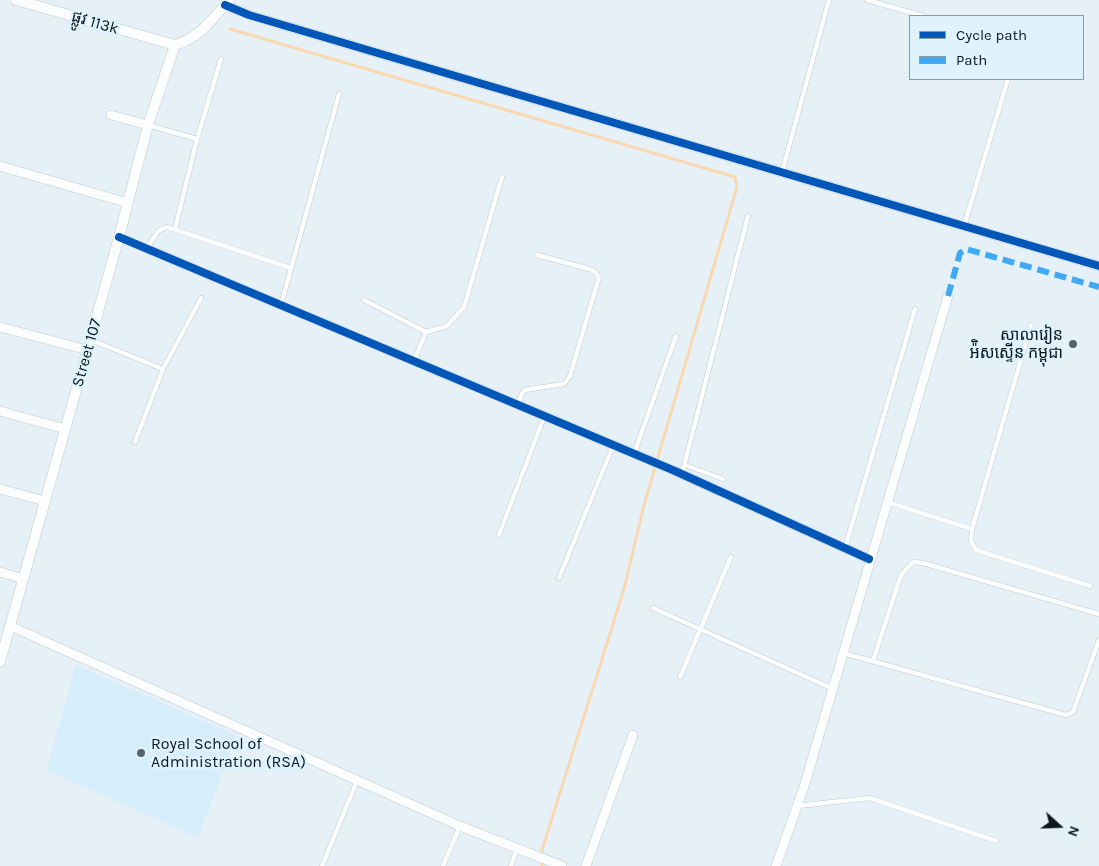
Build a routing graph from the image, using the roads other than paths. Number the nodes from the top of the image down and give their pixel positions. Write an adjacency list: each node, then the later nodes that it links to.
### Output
1 (16, 0): 6 (street, ផ្លូវ 113k)
2 (829, 0): 14 (lane)
3 (867, 0): 5 (lane)
4 (227, 2): 6 (street); 14 (street)
5 (920, 15)
6 (174, 45): 11 (street, Street 107)
7 (221, 59): 12 (lane)
8 (1008, 80): 18 (lane)
9 (339, 94): 24 (lane)
10 (111, 115): 11 (street)
11 (148, 125): 12 (lane); 16 (street, Street 107)
12 (197, 140): 19 (lane)
13 (0, 166): 16 (street)
14 (782, 173): 18 (street)
15 (502, 177): 32 (lane)
16 (128, 203): 20 (street, Street 107)
17 (748, 216): 45 (lane)
18 (964, 228): 23 (street)
19 (175, 230): 21 (lane); 24 (lane)
20 (119, 237): 21 (street); 34 (street, Street 107)
21 (147, 249): 28 (street)
22 (537, 254): 38 (lane)
23 (1099, 266)
24 (291, 268): 28 (lane)
25 (948, 296): 49 (street)
26 (201, 298): 37 (lane)
27 (364, 300): 32 (lane)
28 (281, 306): 36 (street)
29 (915, 309): 52 (lane)
30 (1031, 325): 50 (lane)
31 (0, 327): 35 (street)
32 (426, 332): 36 (lane)
33 (676, 336): 44 (lane)
34 (91, 339): 35 (street, Street 107); 37 (lane)
35 (88, 350): 41 (street, Street 107)
36 (414, 363): 38 (street)
37 (163, 369): 42 (lane)
38 (517, 406): 40 (street)
39 (0, 411): 41 (street)
40 (544, 416): 43 (street); 51 (lane)
41 (65, 429): 48 (street, Street 107)
42 (135, 442)
43 (613, 445): 44 (street); 56 (lane)
44 (637, 455): 45 (street)
45 (681, 470): 46 (lane); 52 (street)
46 (723, 479)
47 (0, 489): 48 (street)
48 (45, 501): 57 (street, Street 107)
49 (886, 502): 50 (lane); 54 (street)
50 (972, 529): 58 (lane)
51 (499, 535)
52 (846, 548): 54 (street)
53 (731, 557): 62 (lane)
54 (869, 559): 64 (street)
55 (0, 572): 57 (street)
56 (559, 578)
57 (23, 579): 61 (street, Street 107)
58 (1090, 586)
59 (653, 608): 62 (lane)
60 (1099, 614): 66 (lane)
61 (10, 626): 65 (street, Street 107); 70 (street)
62 (701, 630): 67 (lane); 68 (lane)
63 (1099, 640): 66 (lane)
64 (842, 652): 66 (lane); 68 (street)
65 (1, 657)
66 (873, 661)
67 (680, 677)
68 (831, 688): 71 (street)
69 (633, 735): 80 (street)
70 (357, 781): 72 (street); 77 (lane)
71 (797, 806): 73 (lane); 76 (street)
72 (460, 826): 74 (street); 78 (lane)
73 (996, 841)
74 (517, 848): 75 (street); 79 (lane)
75 (556, 864)
76 (779, 865)
77 (322, 866)
78 (443, 866)
79 (511, 866)
80 (586, 866)

